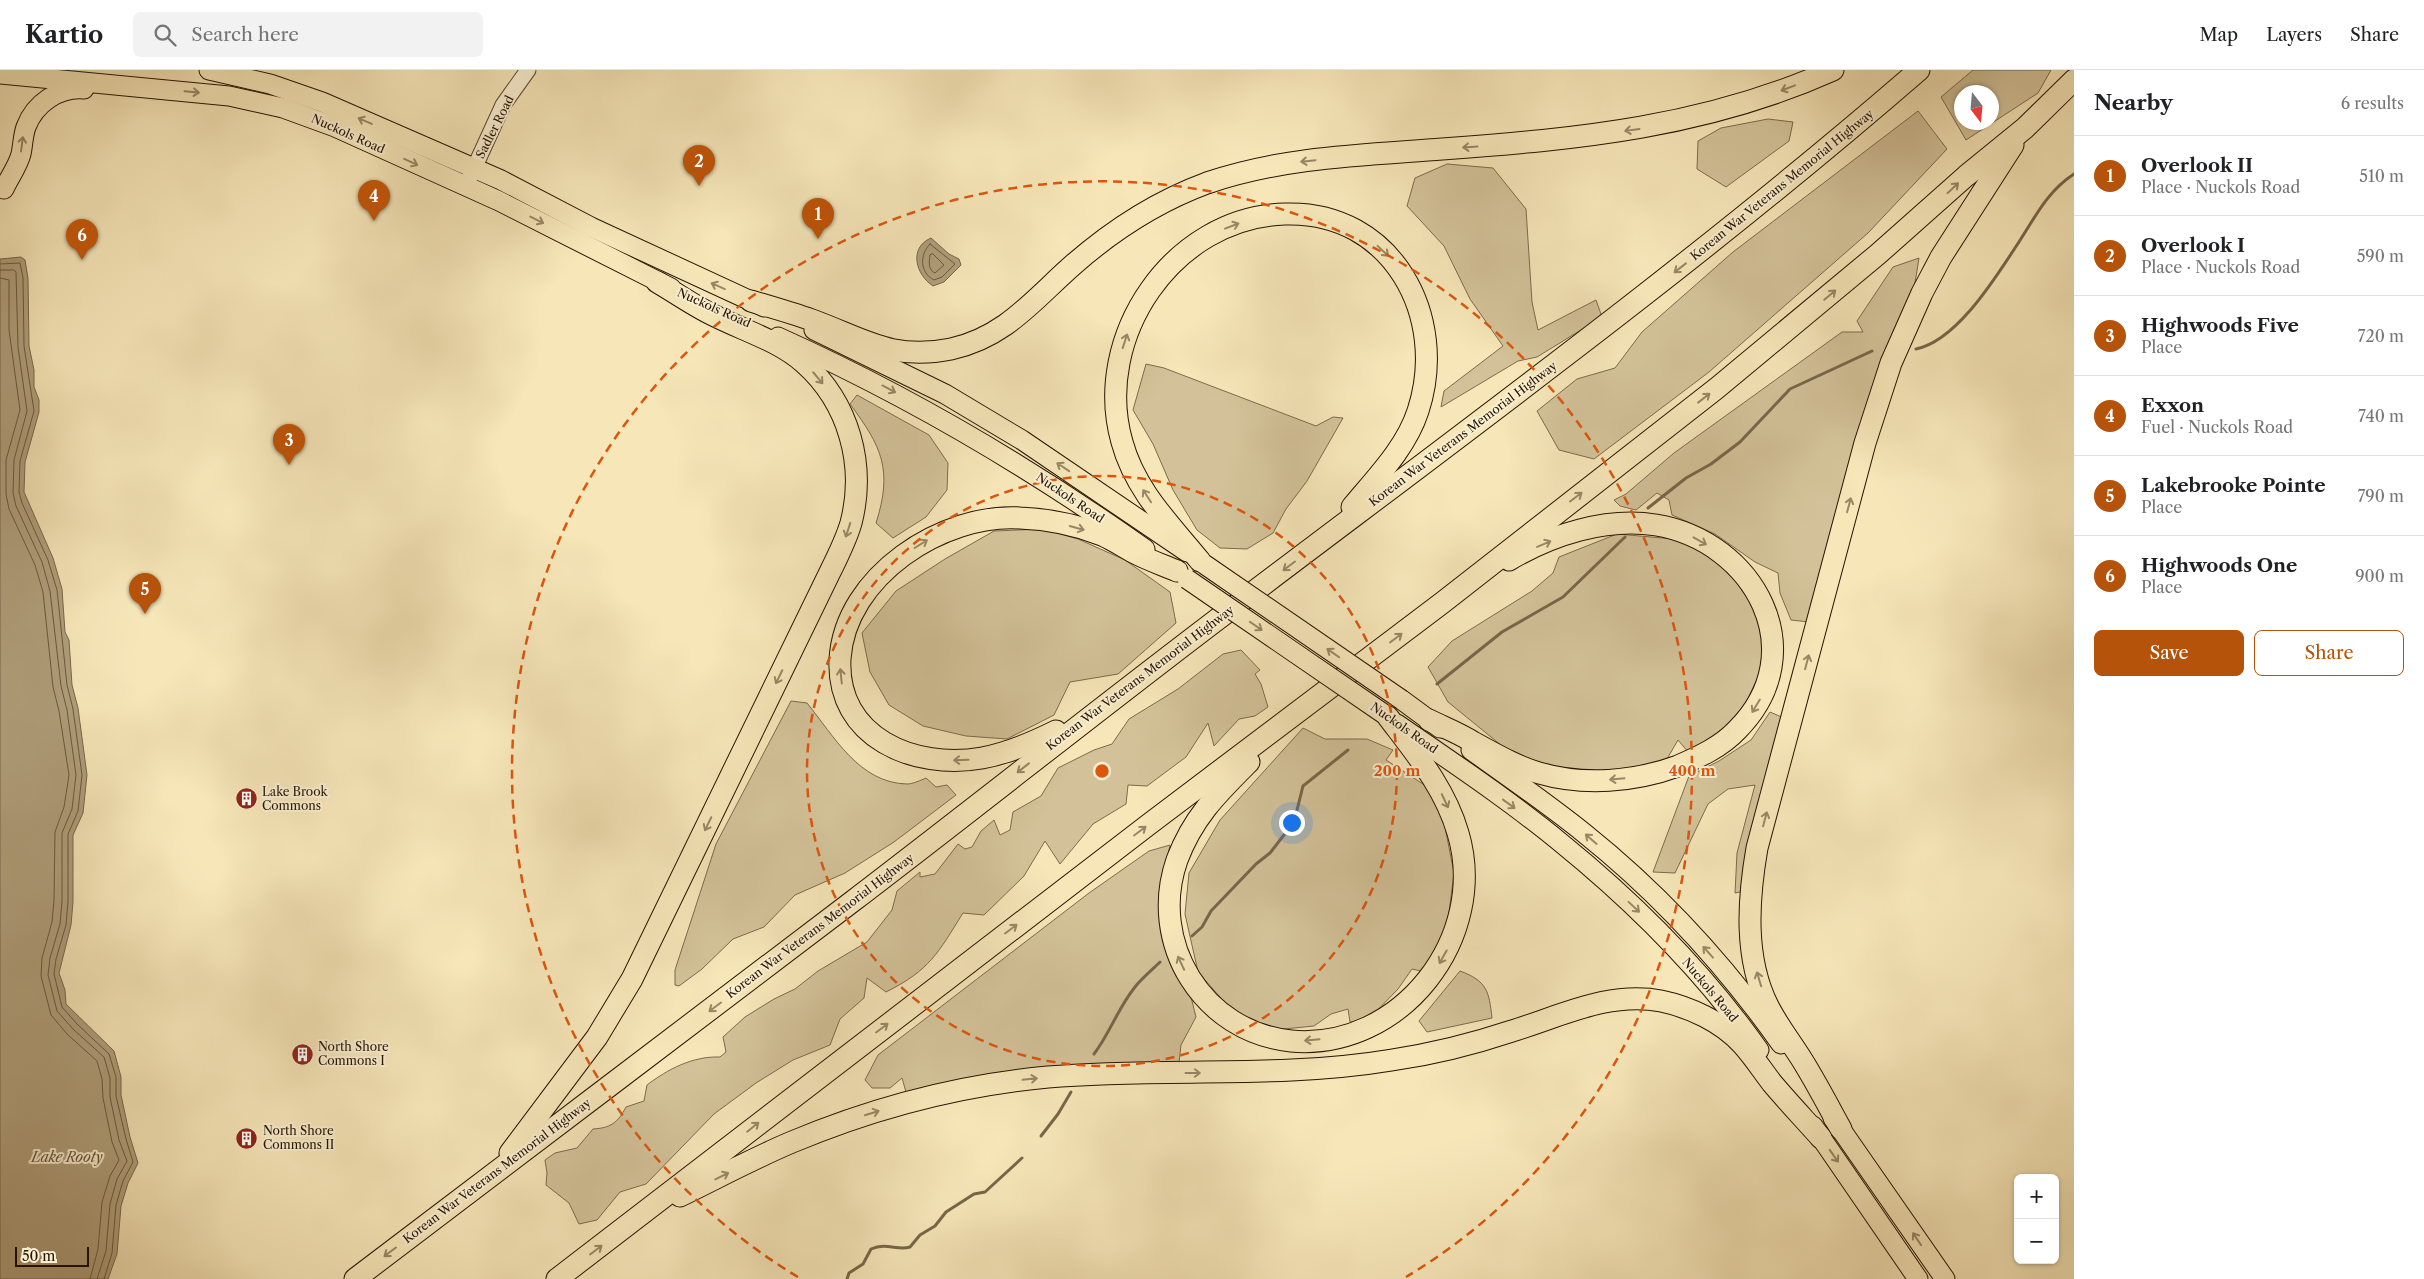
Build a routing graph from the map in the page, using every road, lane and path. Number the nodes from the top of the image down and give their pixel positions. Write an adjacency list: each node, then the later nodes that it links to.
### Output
1 (209, 70): 10 (main road, Nuckols Road, one-way to 1)
2 (528, 70): 10 (street, Sadler Road)
3 (1833, 70): 14 (highway, one-way to 14)
4 (1919, 70): 15 (highway, Korean War Veterans Memorial Highway, one-way to 15)
5 (21, 73): 6 (main road, Nuckols Road); 8 (main road, Nuckols Road)
6 (0, 74)
7 (2074, 80): 9 (highway)
8 (156, 89): 11 (main road, Nuckols Road, one-way to 11); 12 (main road, one-way to 8)
9 (2024, 128): 18 (highway, one-way to 9); 23 (highway, one-way to 9)
10 (474, 168): 11 (street, Sadler Road); 14 (main road, Nuckols Road, one-way to 10)
11 (466, 186): 13 (main road, Nuckols Road, one-way to 13)
12 (4, 189)
13 (658, 282): 17 (main road, Nuckols Road, one-way to 17); 25 (highway, one-way to 25)
14 (751, 301): 16 (main road, Nuckols Road, one-way to 14)
15 (1328, 536): 16 (highway, one-way to 15); 19 (highway, Korean War Veterans Memorial Highway, one-way to 19)
16 (1202, 562): 22 (main road, Nuckols Road, one-way to 16, bridge)
17 (1182, 575): 19 (highway, one-way to 17); 21 (main road, Nuckols Road, one-way to 21, bridge)
18 (1442, 603): 20 (highway, one-way to 18); 22 (highway, one-way to 22)
19 (1159, 664): 25 (highway, Korean War Veterans Memorial Highway, one-way to 25)
20 (1315, 699): 21 (highway, one-way to 20); 26 (highway, one-way to 20)
21 (1386, 716): 24 (main road, Nuckols Road, one-way to 24)
22 (1429, 720): 23 (main road, Nuckols Road, one-way to 22)
23 (1841, 1129): 30 (main road, Nuckols Road, one-way to 23)
24 (1821, 1138): 26 (highway, one-way to 24); 29 (main road, Nuckols Road, one-way to 29)
25 (500, 1166): 27 (highway, Korean War Veterans Memorial Highway, one-way to 27)
26 (646, 1212): 28 (highway, one-way to 26)
27 (355, 1279)
28 (557, 1279)
29 (1918, 1279)
30 (1945, 1279)

